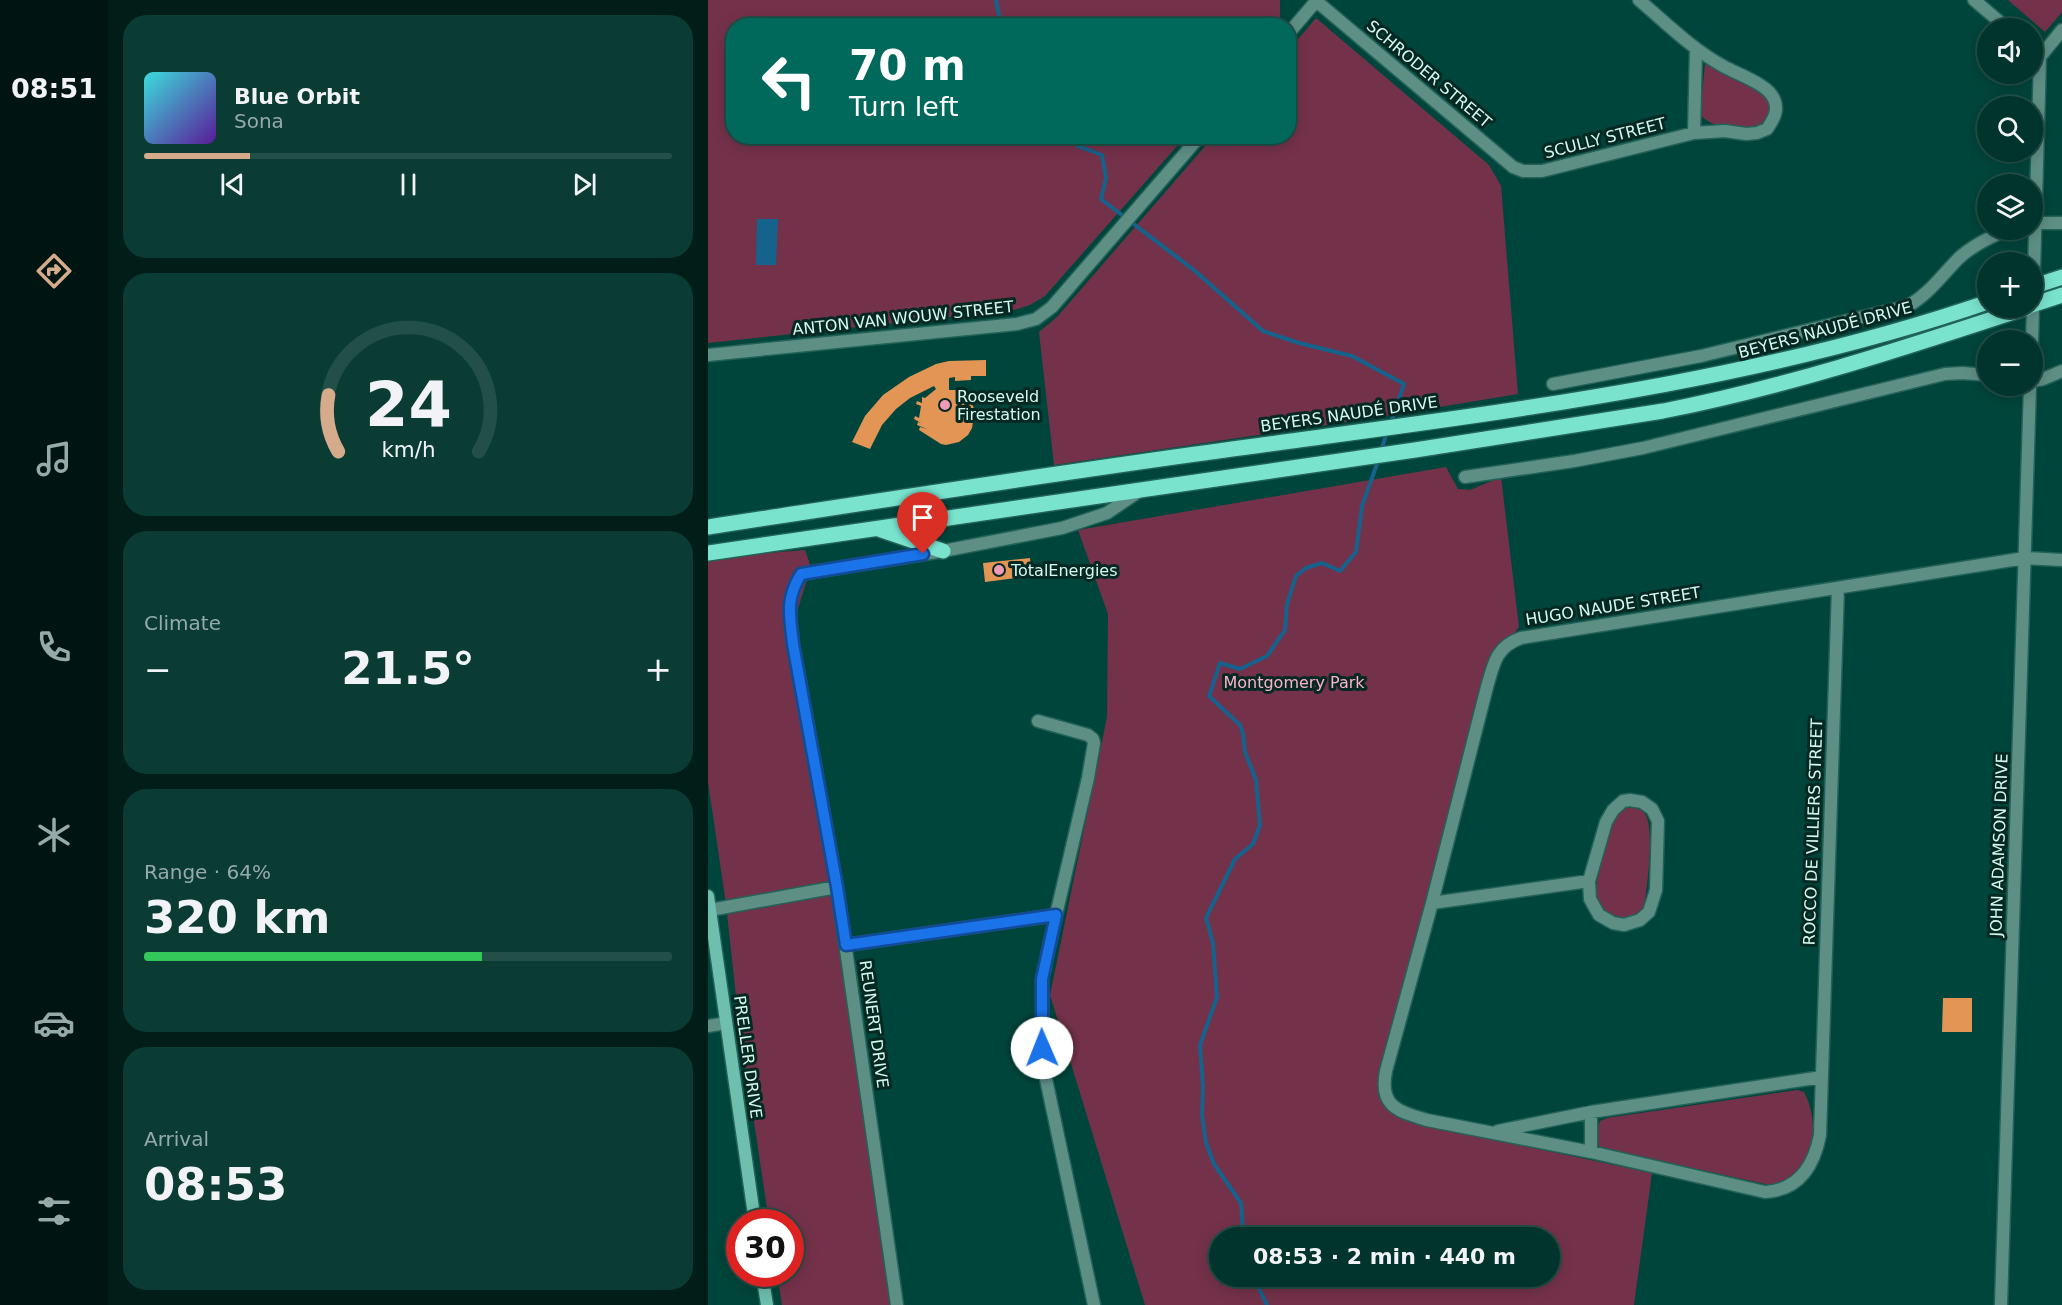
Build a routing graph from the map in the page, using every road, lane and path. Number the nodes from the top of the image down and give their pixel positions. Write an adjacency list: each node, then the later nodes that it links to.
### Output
1 (1316, 0): 5 (street); 12 (street, SCHRODER STREET)
2 (1639, 0): 8 (street, SCULLY STREET)
3 (1974, 0): 4 (street)
4 (1995, 18)
5 (1296, 24)
6 (2062, 30): 7 (street)
7 (2043, 48)
8 (1696, 49): 10 (street); 10 (street, SCULLY STREET)
9 (2036, 84): 13 (street)
10 (1694, 133): 12 (street, SCULLY STREET)
11 (1193, 144): 23 (street, ANTON VAN WOUW STREET)
12 (1522, 171)
13 (2035, 174)
14 (2043, 223): 15 (street)
15 (2062, 224)
16 (1985, 240): 27 (street, BEYERS NAUDÉ DRIVE)
17 (2062, 277): 18 (main road)
18 (2043, 283)
19 (2062, 295): 20 (main road)
20 (2043, 302)
21 (1977, 305): 29 (main road, BEYERS NAUDÉ DRIVE)
22 (1994, 318): 32 (main road)
23 (708, 356)
24 (2062, 371): 26 (street)
25 (1977, 375): 30 (street)
26 (2043, 379)
27 (1553, 384)
28 (2030, 396): 39 (street, JOHN ADAMSON DRIVE)
29 (1051, 475): 31 (main road, BEYERS NAUDÉ DRIVE); 33 (main road)
30 (1465, 477)
31 (953, 489): 34 (main road); 35 (main road, BEYERS NAUDÉ DRIVE)
32 (1141, 490): 33 (main road); 37 (street)
33 (1056, 502): 34 (main road)
34 (957, 517): 36 (main road)
35 (708, 527)
36 (878, 529): 37 (main road); 38 (main road)
37 (943, 550): 44 (street, REUNERT DRIVE)
38 (708, 553)
39 (2025, 558): 40 (street, HUGO NAUDE STREET); 41 (street, HUGO NAUDE STREET); 62 (street, JOHN ADAMSON DRIVE)
40 (2062, 560)
41 (1838, 588): 46 (street, HUGO NAUDE STREET); 52 (street, ROCCO DE VILLIERS STREET)
42 (1038, 722): 48 (street)
43 (1589, 880): 43 (street); 46 (street)
44 (837, 887): 47 (street); 49 (street, REUNERT DRIVE)
45 (708, 896): 47 (main road, PRELLER DRIVE)
46 (1432, 903): 54 (street, HUGO NAUDE STREET)
47 (710, 910): 50 (main road, PRELLER DRIVE)
48 (1056, 915): 49 (street); 61 (street)
49 (846, 945): 60 (street, REUNERT DRIVE)
50 (726, 1023): 51 (street); 57 (main road, PRELLER DRIVE)
51 (708, 1026)
52 (1822, 1077): 53 (street, ROCCO DE VILLIERS STREET); 56 (street, ROCCO DE VILLIERS STREET)
53 (1591, 1112): 55 (street, ROCCO DE VILLIERS STREET); 56 (street)
54 (1427, 1120): 55 (street, ROCCO DE VILLIERS STREET)
55 (1492, 1132): 56 (street, ROCCO DE VILLIERS STREET)
56 (1591, 1152)
57 (753, 1209)
58 (764, 1287): 59 (main road)
59 (767, 1305)
60 (897, 1305)
61 (1094, 1305)
62 (2001, 1305)

